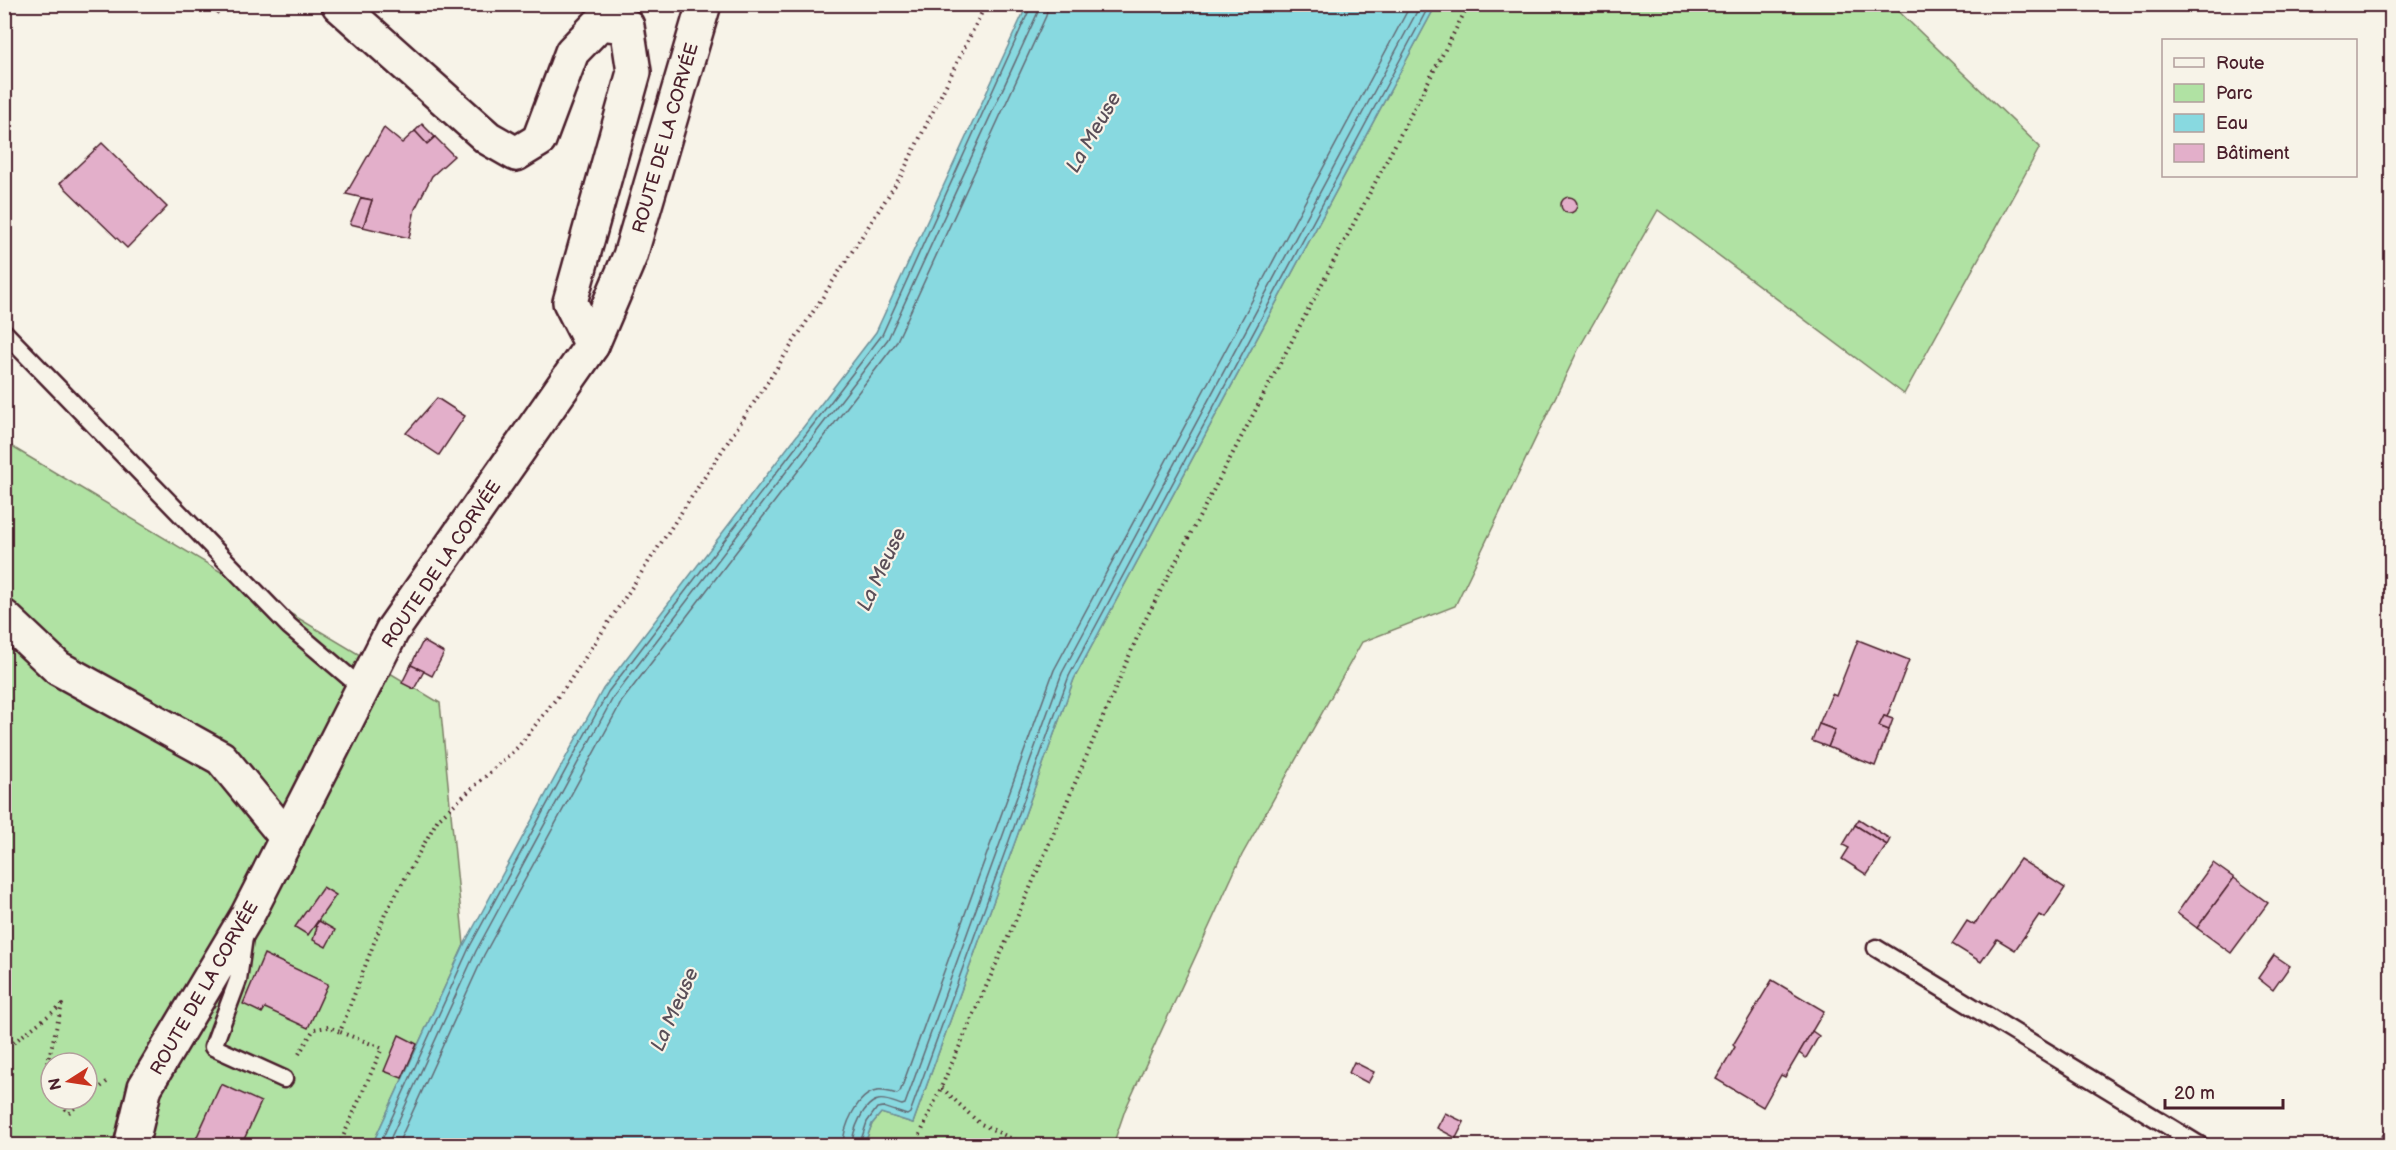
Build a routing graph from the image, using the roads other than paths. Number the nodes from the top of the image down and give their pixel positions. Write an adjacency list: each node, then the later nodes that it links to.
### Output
1 (704, 4): 4 (street, ROUTE DE LA CORVÉE)
2 (339, 5): 4 (street)
3 (4, 332): 6 (lane)
4 (592, 345): 6 (street, ROUTE DE LA CORVÉE)
5 (4, 617): 7 (street)
6 (363, 689): 7 (street, ROUTE DE LA CORVÉE)
7 (287, 838): 8 (street, ROUTE DE LA CORVÉE)
8 (247, 916): 10 (lane); 11 (street, ROUTE DE LA CORVÉE)
9 (1876, 948): 12 (lane)
10 (284, 1079)
11 (131, 1146)
12 (2201, 1146)

